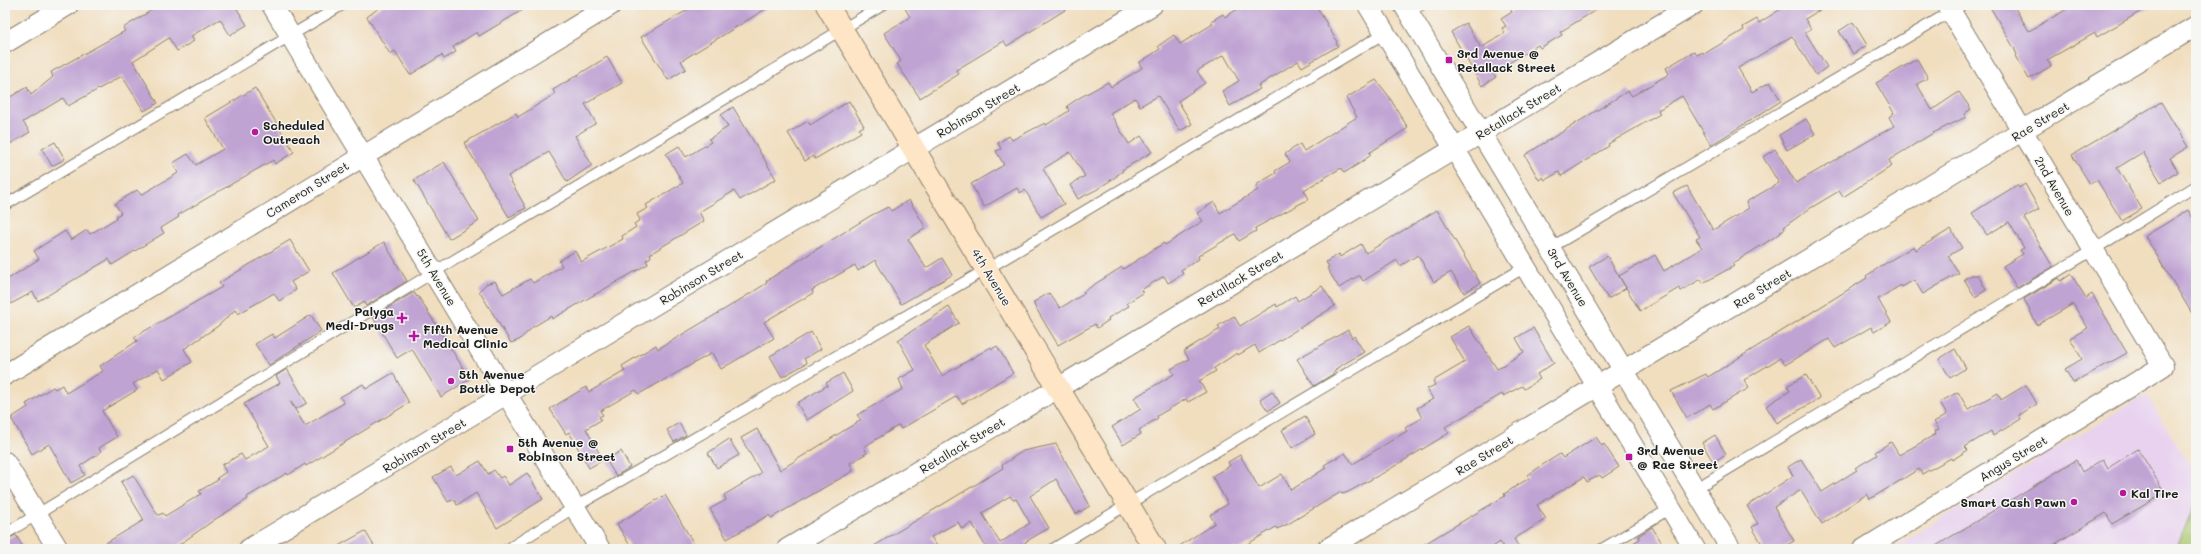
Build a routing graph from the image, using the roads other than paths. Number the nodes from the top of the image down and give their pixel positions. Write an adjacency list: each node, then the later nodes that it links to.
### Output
1 (68, 5): 16 (street)
2 (272, 5): 15 (street, 5th Avenue)
3 (342, 5): 15 (lane)
4 (611, 5): 21 (street, Cameron Street)
5 (827, 5): 13 (street, 4th Avenue)
6 (883, 5): 13 (lane)
7 (1152, 5): 19 (street, Robinson Street)
8 (1368, 5): 14 (street)
9 (1693, 5): 18 (street, Retallack Street)
10 (1411, 7): 18 (street, 3rd Avenue)
11 (1953, 7): 17 (street, 2nd Avenue); 24 (lane)
12 (2196, 26): 17 (street, Rae Street)
13 (842, 30): 19 (street, 4th Avenue); 28 (lane)
14 (1385, 33): 20 (street); 27 (lane)
15 (291, 35): 21 (street, 5th Avenue); 23 (lane)
16 (5, 43)
17 (2023, 131): 25 (street, 2nd Avenue); 30 (street, Rae Street)
18 (1481, 133): 20 (street, Retallack Street); 24 (street, 3rd Avenue)
19 (914, 148): 27 (street, 4th Avenue); 34 (street, Robinson Street)
20 (1455, 149): 26 (street); 33 (street, Retallack Street)
21 (363, 155): 28 (street, 5th Avenue); 31 (street, Cameron Street)
22 (2196, 186): 25 (lane)
23 (5, 205)
24 (1550, 248): 30 (street, 3rd Avenue)
25 (2093, 250): 29 (street, 2nd Avenue); 36 (lane)
26 (1525, 267): 32 (street); 37 (lane)
27 (987, 269): 33 (street, 4th Avenue); 38 (lane)
28 (434, 272): 34 (street, 5th Avenue); 40 (lane)
29 (2163, 366): 53 (street, Angus Street)
30 (1624, 371): 32 (street, Rae Street); 36 (street, 3rd Avenue)
31 (5, 375)
32 (1598, 386): 39 (street); 49 (street, Rae Street)
33 (1058, 388): 37 (street, 4th Avenue); 46 (street, Retallack Street)
34 (509, 394): 38 (street, 5th Avenue); 43 (street, Robinson Street)
35 (5, 462): 40 (street)
36 (1695, 489): 52 (street, 3rd Avenue)
37 (1128, 504): 47 (lane); 48 (street, 4th Avenue)
38 (575, 507): 44 (lane); 45 (street, 5th Avenue)
39 (1671, 508): 50 (lane); 51 (street)
40 (37, 514): 41 (lane); 42 (street)
41 (5, 534)
42 (58, 549)
43 (249, 549)
44 (508, 549)
45 (600, 549)
46 (787, 549)
47 (1053, 549)
48 (1156, 549)
49 (1327, 549)
50 (1602, 549)
51 (1695, 549)
52 (1732, 549)
53 (1864, 549)

